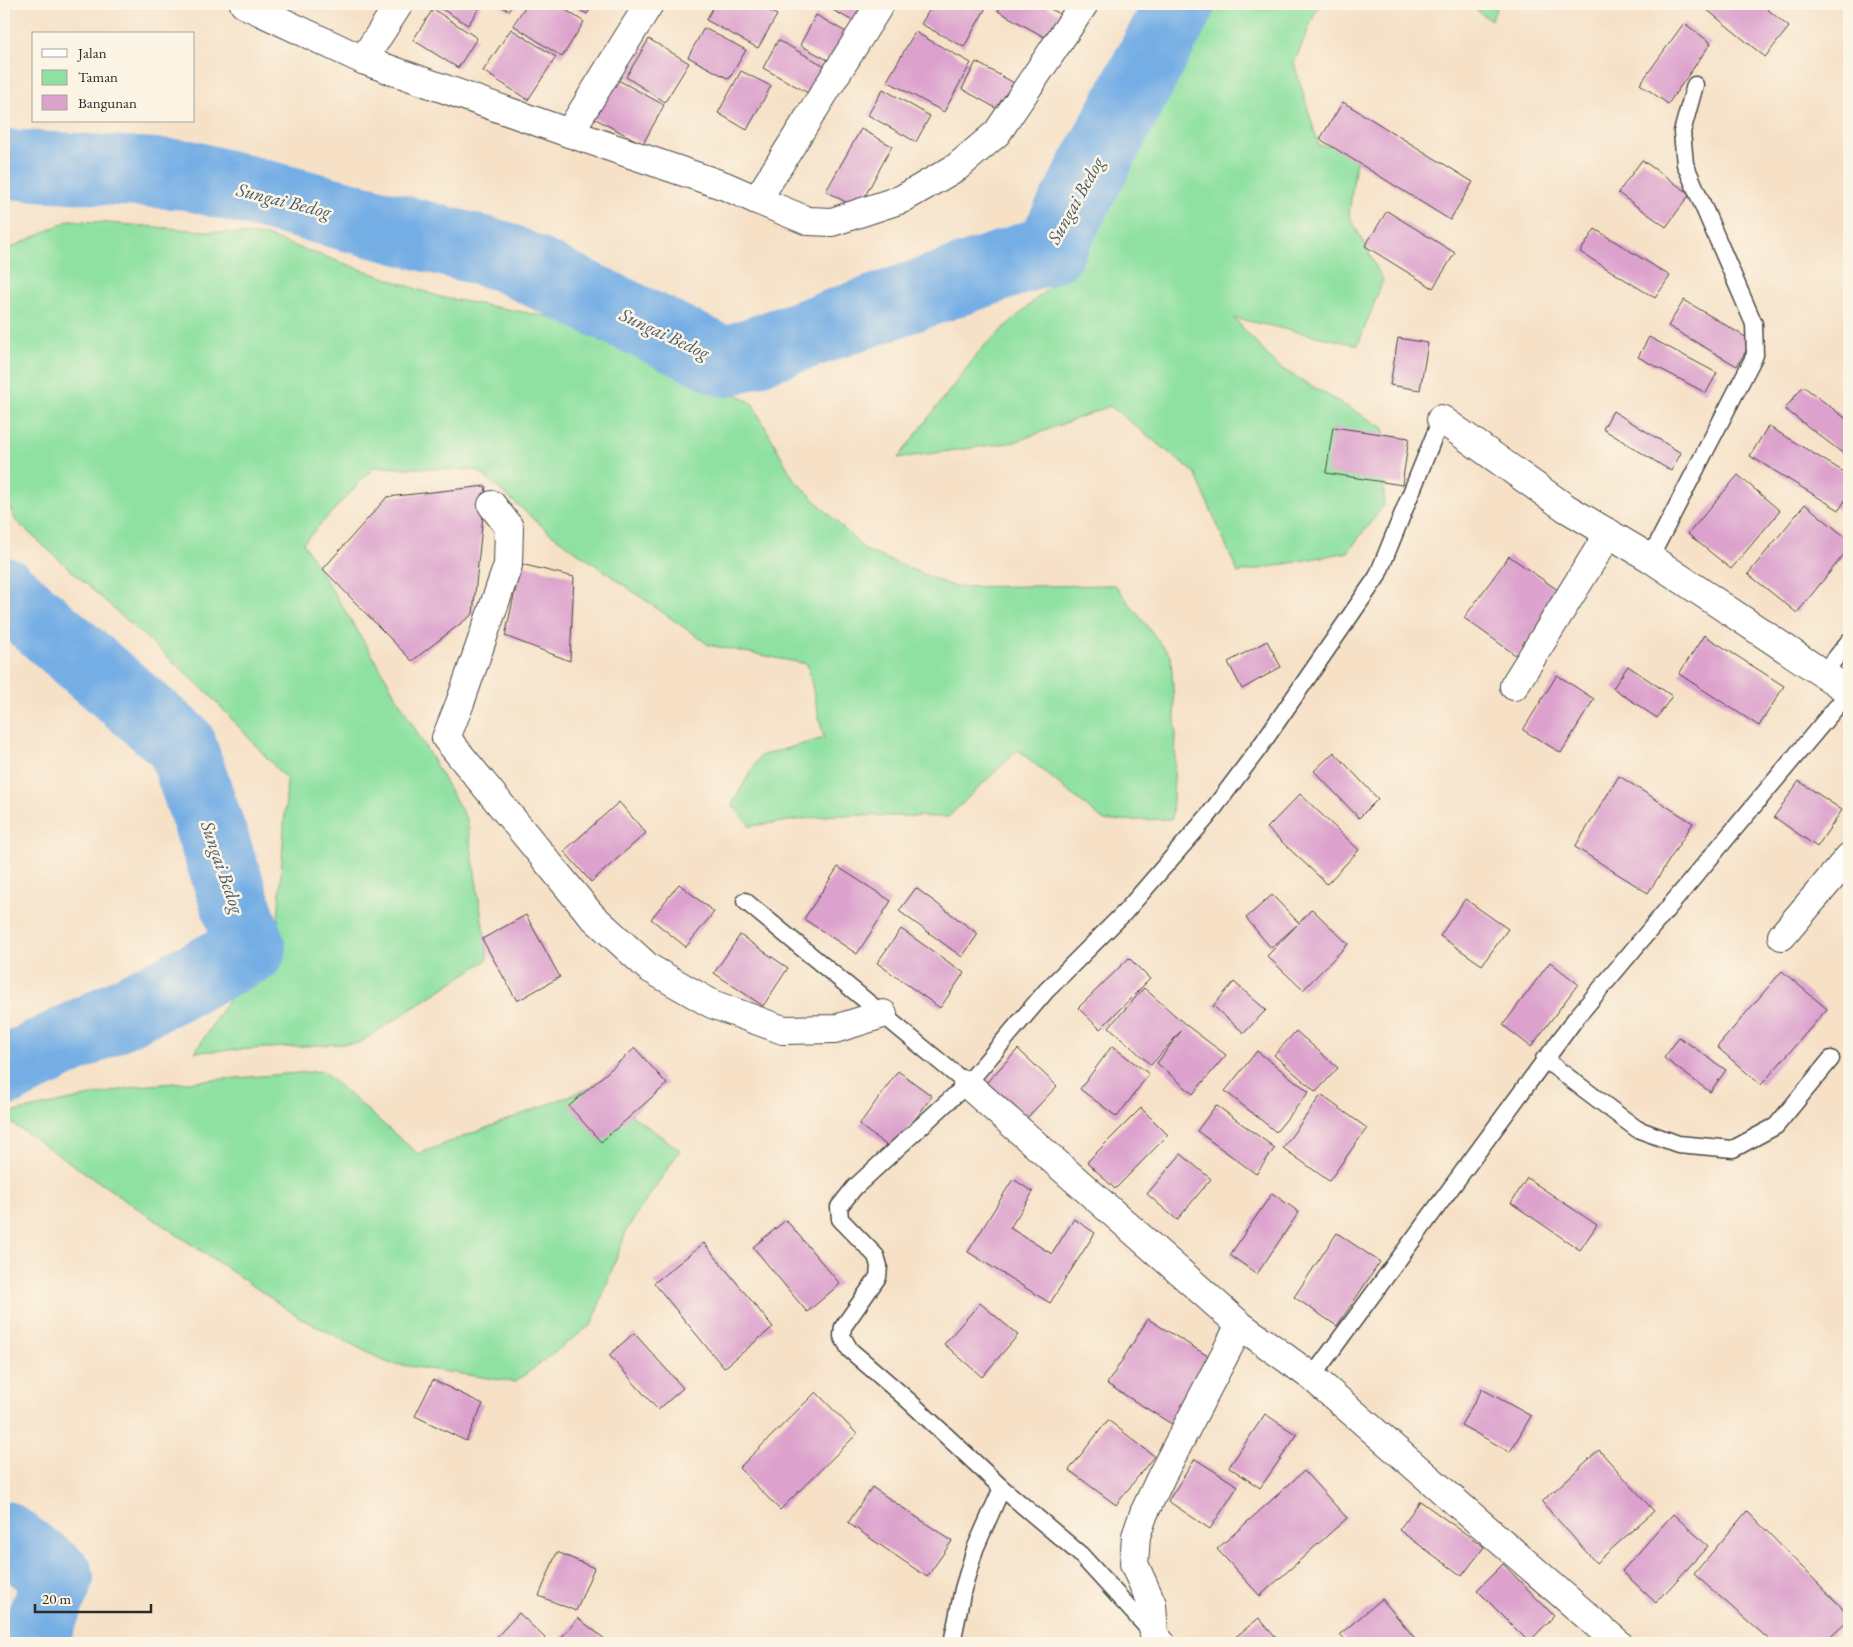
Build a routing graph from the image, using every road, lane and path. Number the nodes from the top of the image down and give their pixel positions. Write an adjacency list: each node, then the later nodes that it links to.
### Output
1 (244, 4): 6 (street)
2 (399, 4): 6 (street)
3 (649, 4): 8 (street)
4 (880, 4): 9 (street)
5 (1084, 4): 9 (street)
6 (363, 60): 8 (street)
7 (1695, 85): 13 (lane)
8 (569, 133): 9 (street)
9 (757, 200)
10 (1441, 419): 12 (street); 24 (lane)
11 (492, 505): 21 (street)
12 (1609, 533): 13 (street); 16 (street)
13 (1650, 558): 15 (street)
14 (1849, 641): 15 (lane)
15 (1824, 673): 17 (street)
16 (1514, 686)
17 (1849, 691): 23 (lane)
18 (1849, 857): 20 (street)
19 (745, 901): 21 (lane)
20 (1782, 936)
21 (883, 1014): 24 (lane)
22 (1832, 1058): 23 (lane)
23 (1544, 1059): 26 (lane)
24 (967, 1084): 25 (street); 27 (lane)
25 (1240, 1325): 26 (street); 28 (street)
26 (1312, 1377): 30 (street)
27 (1002, 1488): 28 (lane); 29 (lane)
28 (1157, 1639)
29 (952, 1643)
30 (1618, 1643)

